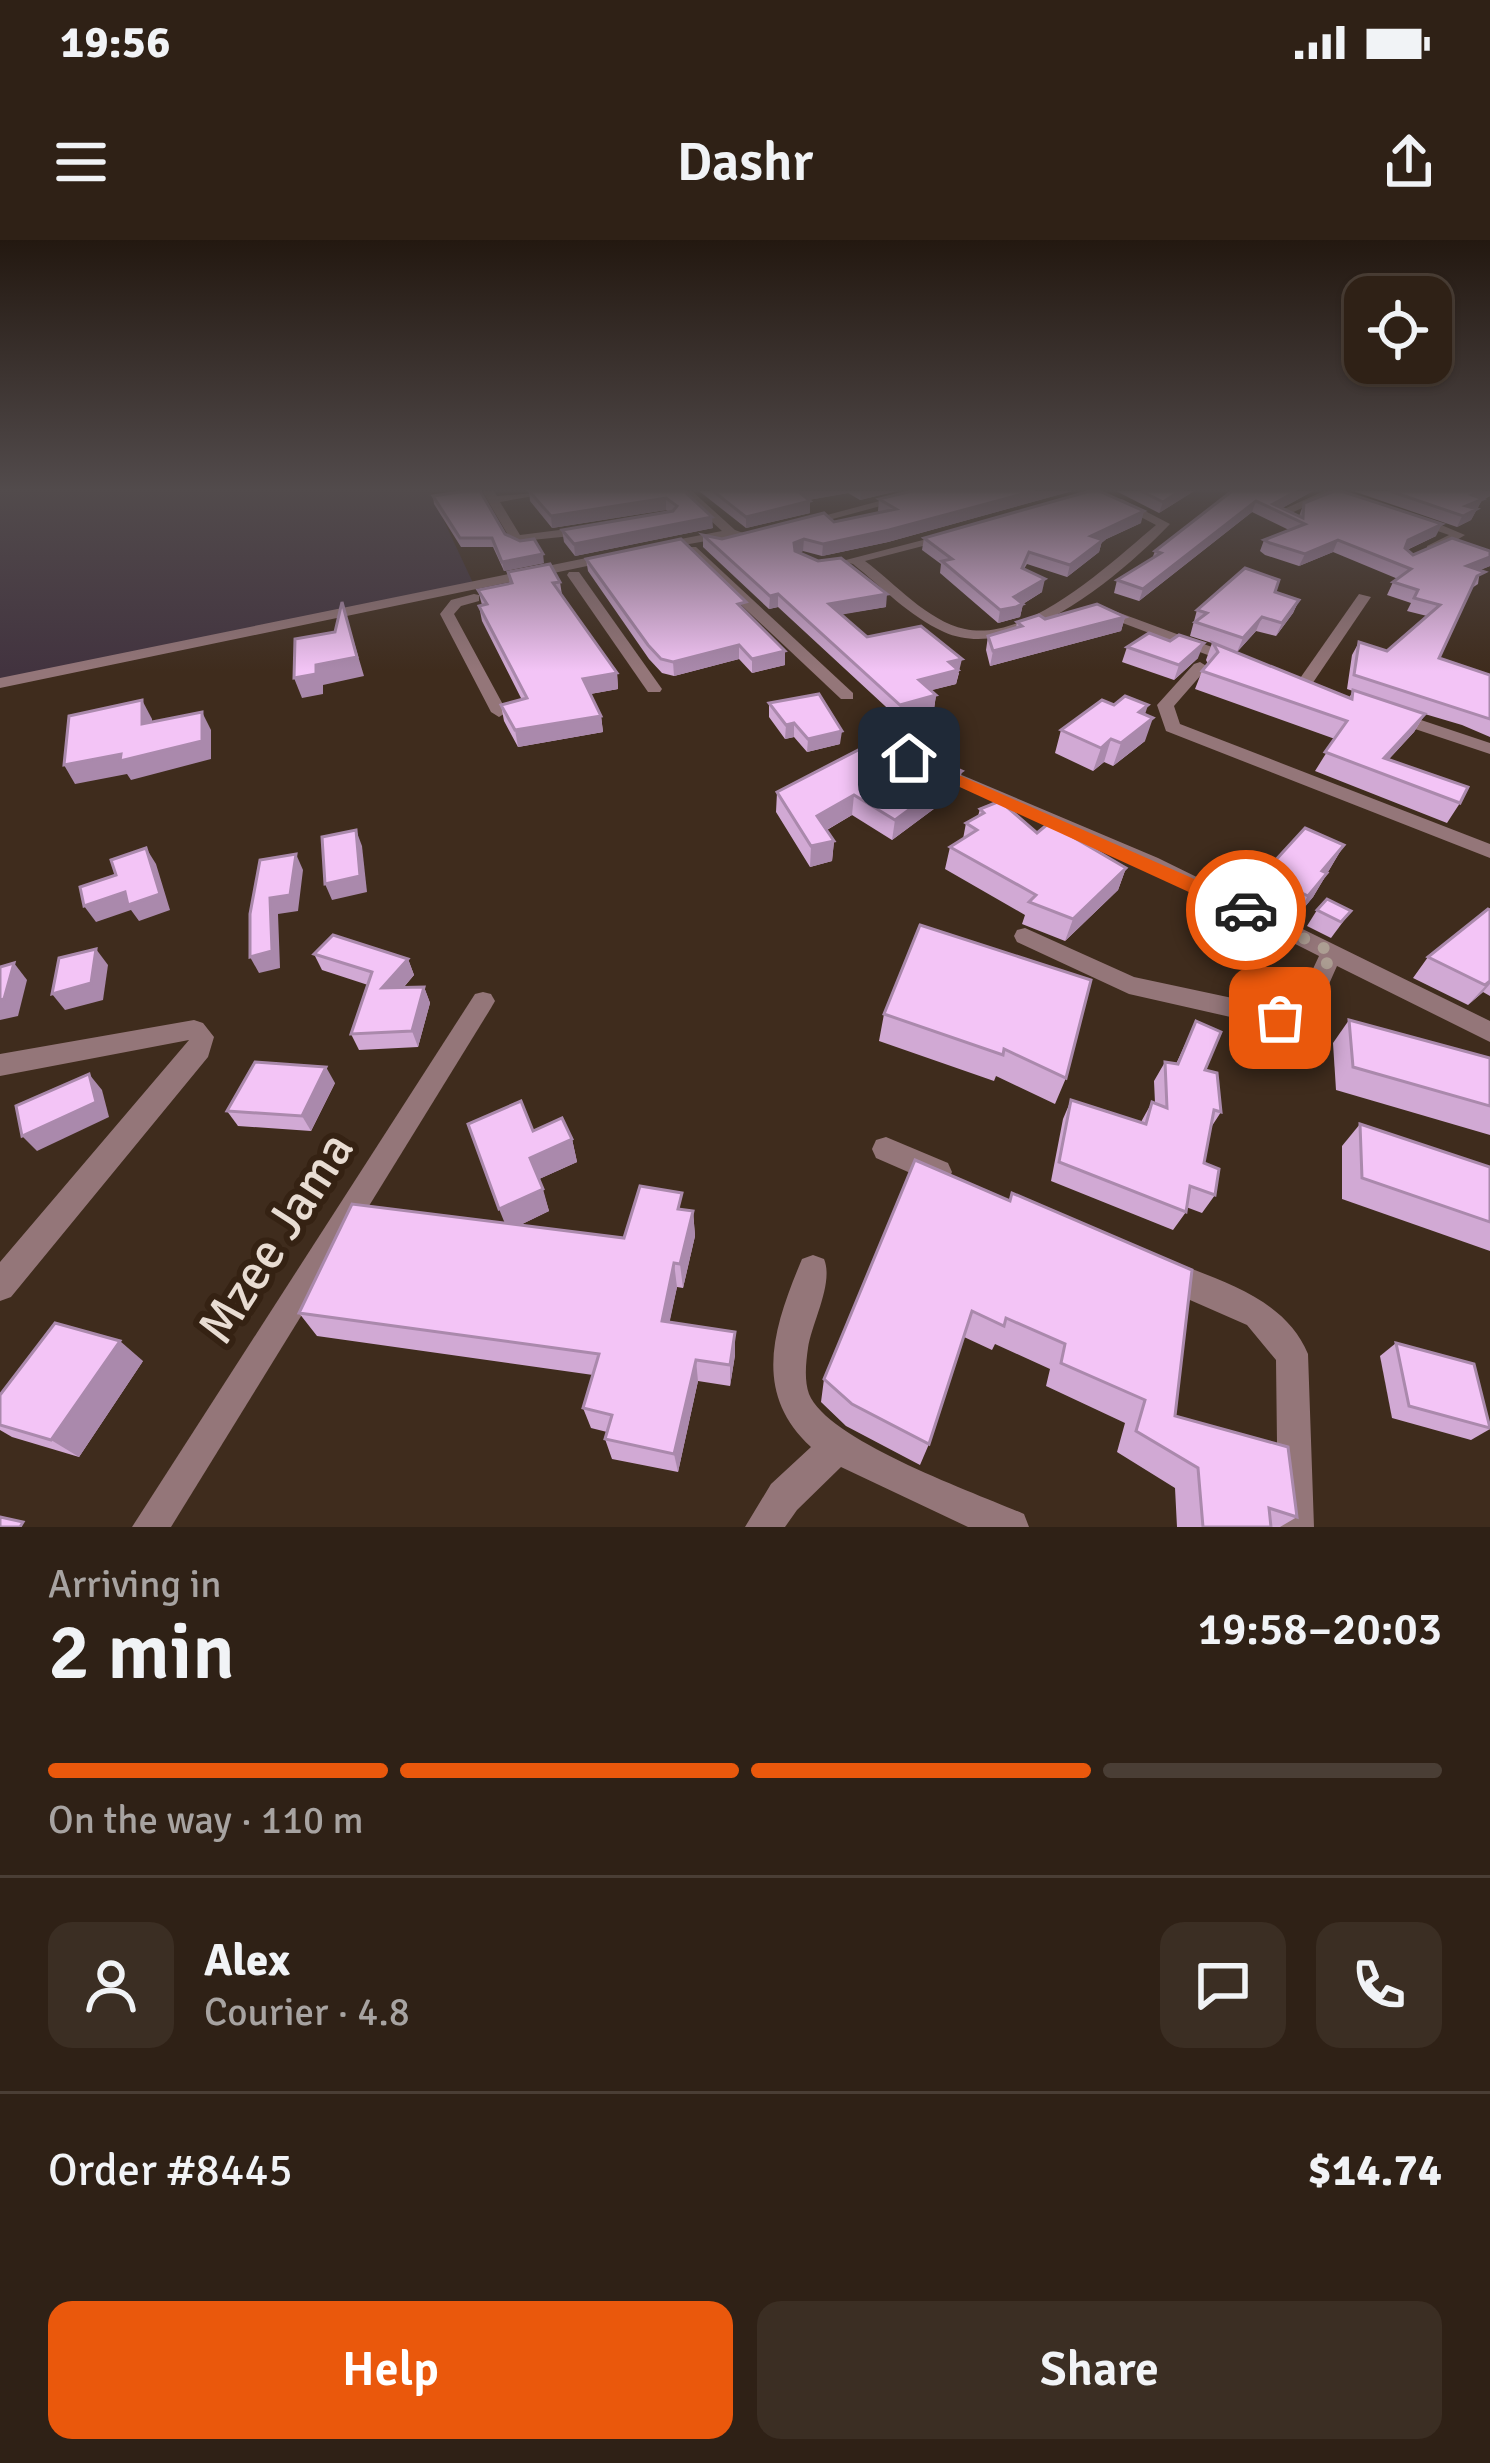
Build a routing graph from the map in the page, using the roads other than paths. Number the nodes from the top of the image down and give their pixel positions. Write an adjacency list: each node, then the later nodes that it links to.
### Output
1 (654, 551): 18 (street)
2 (686, 551): 9 (street)
3 (692, 551): 22 (street)
4 (889, 551): 8 (street)
5 (1132, 551): 14 (street)
6 (1426, 551): 7 (street)
7 (1409, 559)
8 (856, 560): 10 (street); 14 (street)
9 (638, 561)
10 (825, 565)
11 (617, 566): 12 (street)
12 (574, 575): 20 (street); 24 (street)
13 (1364, 597): 19 (street)
14 (1076, 599): 16 (street)
15 (1200, 667): 27 (street)
16 (1262, 670)
17 (1283, 677): 19 (street)
18 (0, 683)
19 (1304, 684): 21 (street)
20 (654, 689)
21 (1325, 692)
22 (847, 696)
23 (1367, 706): 25 (street)
24 (499, 712)
25 (1490, 749)
26 (909, 758): 29 (street)
27 (1490, 851)
28 (1025, 936): 29 (street)
29 (1332, 952): 31 (street)
30 (483, 1001): 39 (street, Mzee Jama)
31 (1490, 1032)
32 (0, 1065): 37 (street)
33 (886, 1149): 34 (street)
34 (974, 1188)
35 (1148, 1265): 42 (street)
36 (813, 1270): 38 (street)
37 (0, 1286)
38 (838, 1446): 40 (street); 41 (street)
39 (150, 1527)
40 (763, 1527)
41 (1011, 1527)
42 (1295, 1527)

